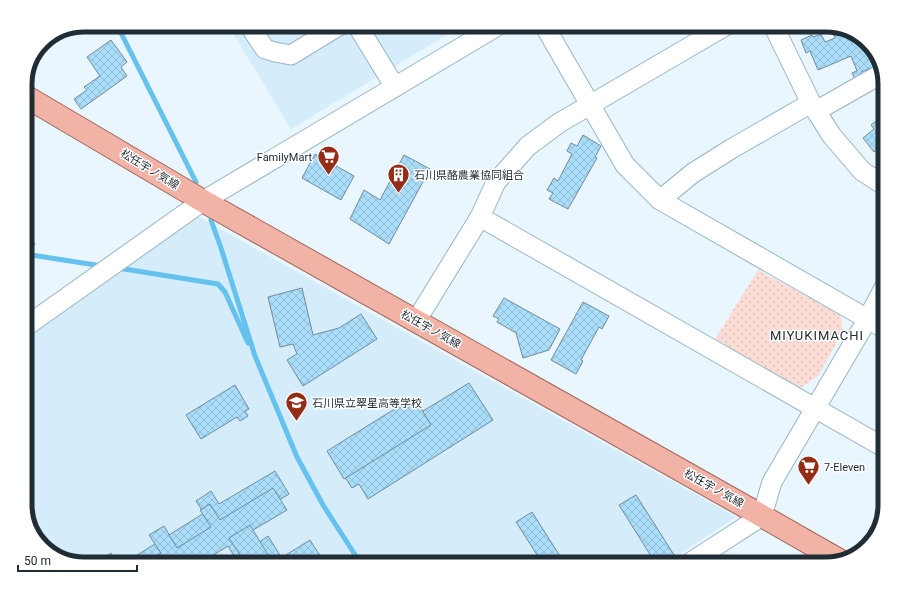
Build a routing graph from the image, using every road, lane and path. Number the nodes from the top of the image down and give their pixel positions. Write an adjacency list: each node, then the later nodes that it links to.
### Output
1 (254, 32): 2 (street)
2 (329, 32)
3 (361, 32): 9 (street)
4 (487, 32): 9 (street)
5 (548, 32): 11 (street)
6 (715, 32): 11 (street)
7 (776, 32): 12 (street)
8 (877, 76): 12 (street)
9 (395, 87): 15 (street)
10 (32, 100): 15 (main road, 松任宇ノ気線)
11 (590, 105): 14 (street); 16 (street)
12 (814, 107): 13 (street); 14 (street)
13 (878, 181)
14 (660, 200): 18 (street)
15 (203, 201): 19 (main road, 松任宇ノ気線); 20 (street)
16 (480, 217): 19 (street); 22 (street)
17 (878, 300): 18 (street)
18 (868, 320): 21 (street); 22 (street)
19 (416, 321): 24 (main road, 松任宇ノ気線)
20 (32, 322)
21 (878, 325)
22 (815, 409): 23 (street); 24 (street)
23 (878, 444)
24 (762, 516): 25 (street); 26 (main road, 松任宇ノ気線)
25 (699, 557)
26 (833, 557)

